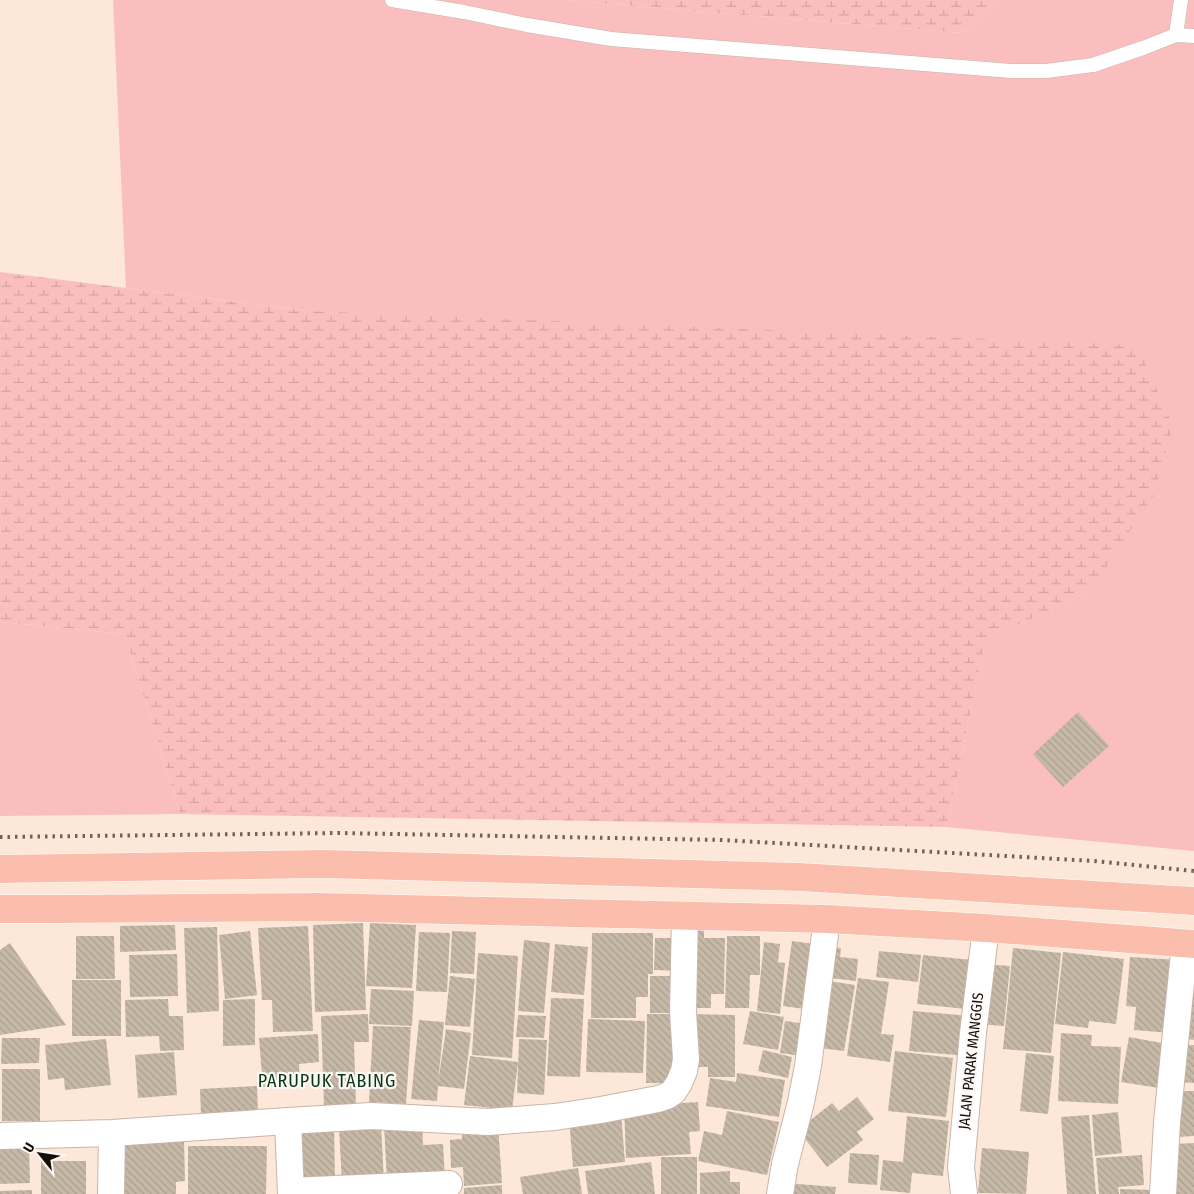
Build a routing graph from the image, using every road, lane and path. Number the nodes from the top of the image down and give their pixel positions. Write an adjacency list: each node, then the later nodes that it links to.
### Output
1 (392, 0): 3 (lane)
2 (1181, 0): 3 (lane)
3 (1176, 35): 4 (lane)
4 (1194, 36)
5 (325, 864): 6 (highway); 7 (highway); 8 (highway)
6 (0, 869)
7 (1194, 902)
8 (320, 907): 9 (highway); 10 (highway)
9 (0, 909)
10 (685, 915): 11 (highway); 14 (street)
11 (828, 919): 12 (highway); 20 (street)
12 (986, 928): 13 (highway); 21 (street, JALAN PARAK MANGGIS)
13 (1190, 943): 22 (street)
14 (288, 1121): 15 (street); 18 (street)
15 (112, 1133): 16 (street); 19 (street)
16 (0, 1136)
17 (449, 1184): 18 (street)
18 (291, 1193)
19 (111, 1194)
20 (780, 1194)
21 (964, 1194)
22 (1163, 1194)

